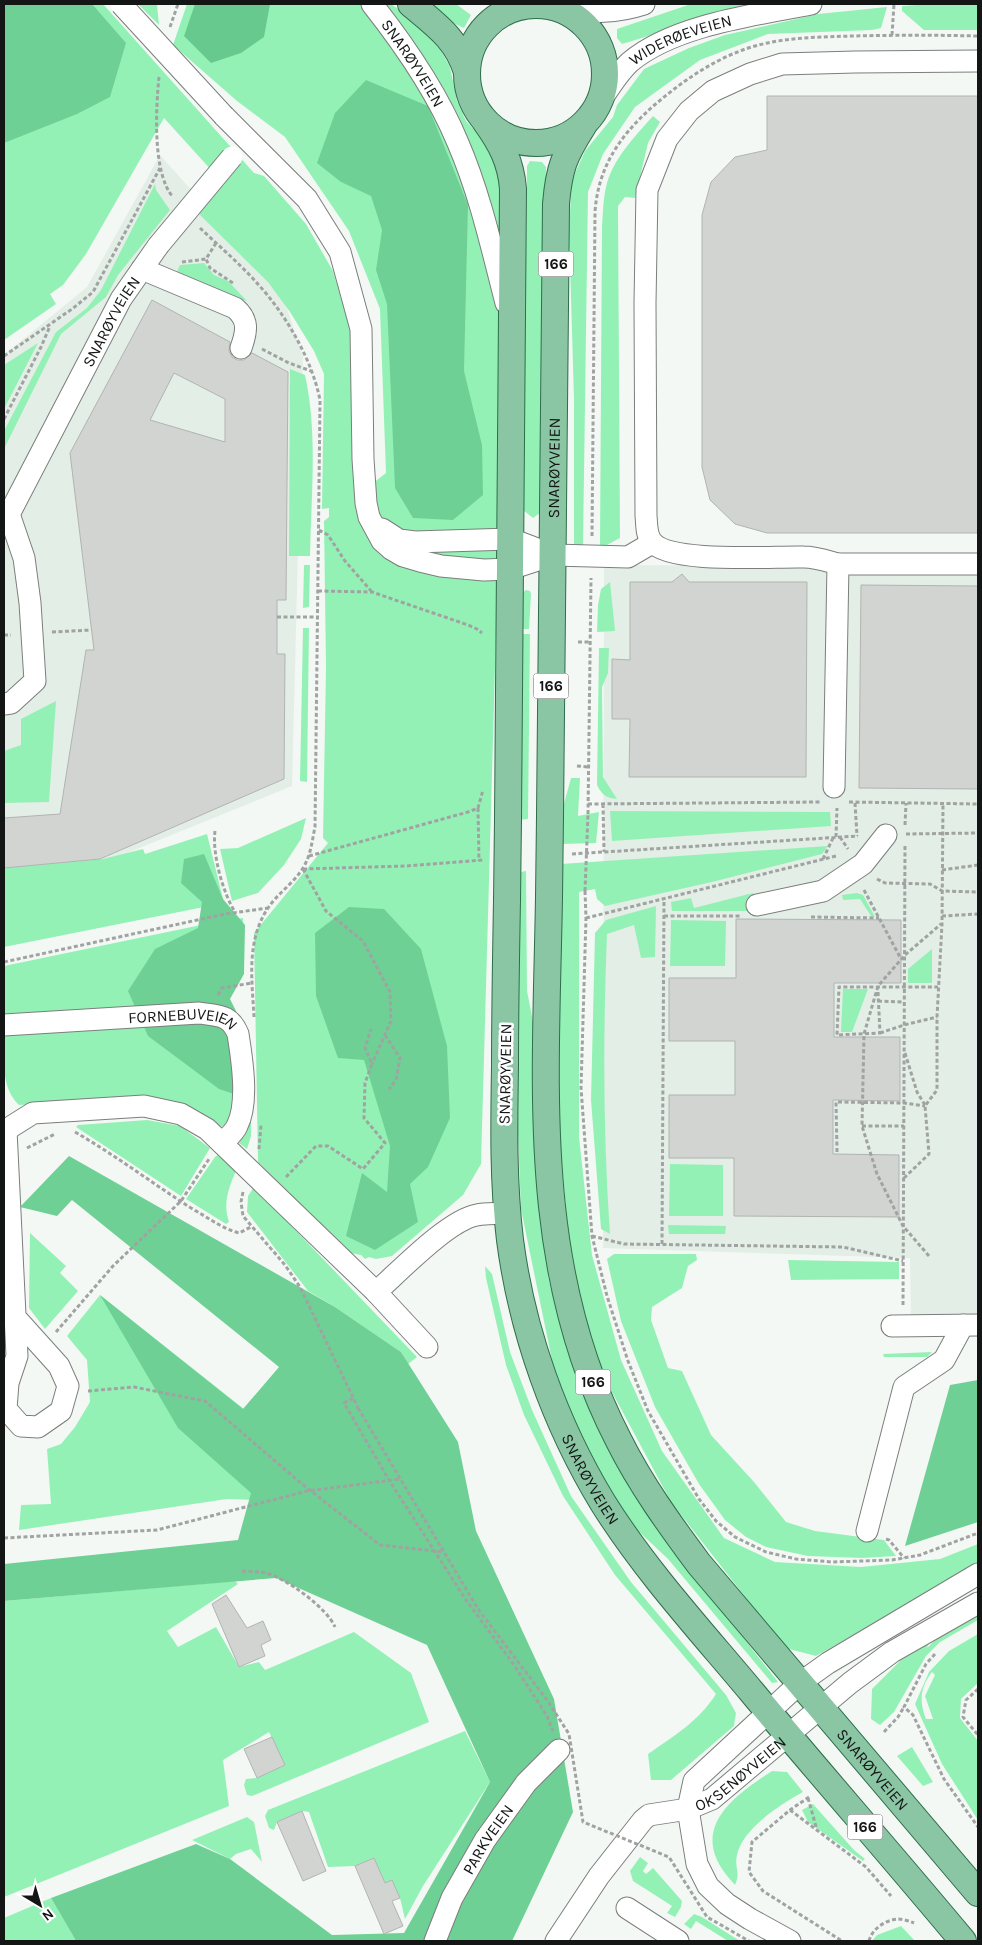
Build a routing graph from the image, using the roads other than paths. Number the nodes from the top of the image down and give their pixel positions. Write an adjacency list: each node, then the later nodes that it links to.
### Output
1 (121, 4): 13 (street, bridge)
2 (372, 4): 15 (street, SNARØYVEIEN)
3 (411, 4): 9 (main road, SNARØYVEIEN / 166)
4 (644, 4): 7 (street)
5 (811, 4): 10 (street, WIDERØEVEIEN)
6 (509, 5): 7 (main road, 166); 9 (main road, 166)
7 (563, 9): 10 (main road, 166)
8 (978, 61): 20 (street)
9 (467, 72): 11 (main road, 166)
10 (600, 102): 12 (main road, 166)
11 (485, 121): 12 (main road, 166); 15 (main road, SNARØYVEIEN / 166)
12 (583, 126): 21 (main road, SNARØYVEIEN / 166)
13 (248, 140): 14 (street, SNARØYVEIEN, bridge); 17 (street)
14 (142, 269): 16 (street); 18 (street, SNARØYVEIEN)
15 (512, 326): 19 (main road, SNARØYVEIEN / 166)
16 (241, 348)
17 (364, 485): 19 (street); 24 (street)
18 (6, 519): 25 (street)
19 (511, 539): 21 (street); 24 (main road, SNARØYVEIEN / 166)
20 (652, 542): 21 (street); 22 (street)
21 (553, 555): 24 (street); 41 (main road, SNARØYVEIEN / 166, bridge)
22 (838, 564): 23 (street); 26 (street)
23 (978, 564)
24 (510, 569): 32 (main road, SNARØYVEIEN / 166, bridge)
25 (4, 704)
26 (836, 795)
27 (896, 835): 28 (street)
28 (757, 906)
29 (4, 1024): 31 (street, FORNEBUVEIEN)
30 (5, 1130): 31 (street); 34 (street)
31 (222, 1143): 33 (street)
32 (507, 1213): 33 (street); 43 (main road, SNARØYVEIEN / 166)
33 (376, 1292): 37 (street)
34 (14, 1316): 34 (street)
35 (971, 1325): 36 (street); 38 (street)
36 (897, 1326)
37 (427, 1347)
38 (867, 1531)
39 (978, 1574): 41 (street, OKSENØYVEIEN)
40 (978, 1603): 42 (street, OKSENØYVEIEN)
41 (800, 1683): 42 (main road, SNARØYVEIEN / 166); 43 (street, OKSENØYVEIEN)
42 (821, 1708): 44 (street, OKSENØYVEIEN); 47 (main road, SNARØYVEIEN / 166)
43 (768, 1712): 44 (main road, SNARØYVEIEN / 166); 46 (street, OKSENØYVEIEN)
44 (788, 1736): 46 (street, OKSENØYVEIEN); 53 (main road, SNARØYVEIEN / 166)
45 (559, 1750): 49 (street, PARKVEIEN)
46 (688, 1809): 50 (street); 52 (street)
47 (978, 1892)
48 (627, 1908): 51 (street)
49 (435, 1941)
50 (556, 1941)
51 (678, 1941)
52 (790, 1941)
53 (963, 1941)

